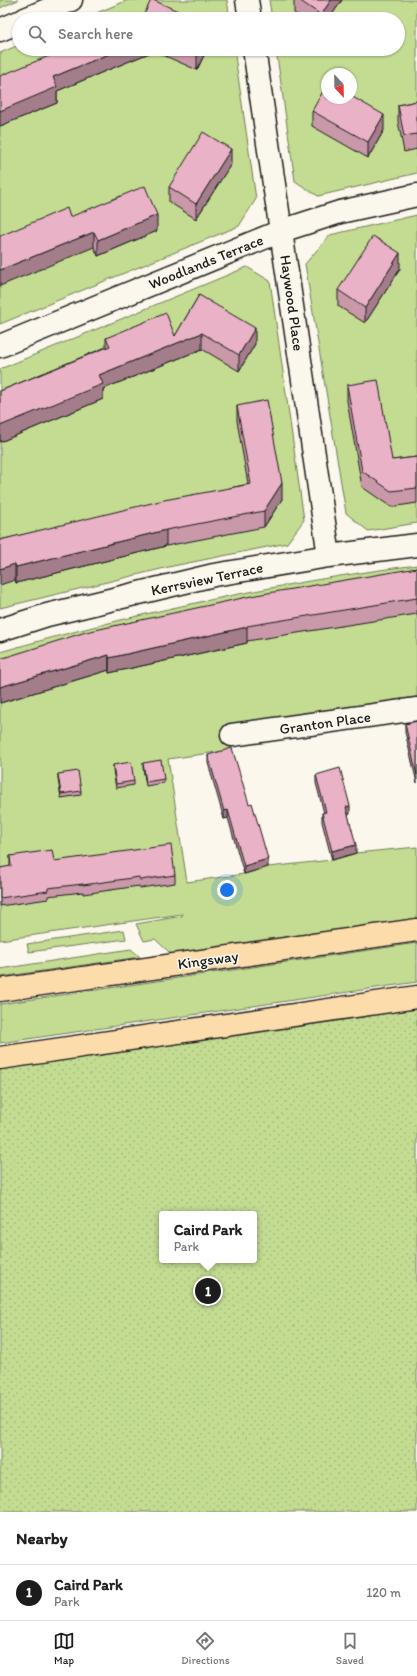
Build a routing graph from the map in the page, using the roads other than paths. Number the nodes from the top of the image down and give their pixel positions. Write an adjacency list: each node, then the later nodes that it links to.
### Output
1 (71, 0): 3 (street)
2 (247, 0): 4 (street)
3 (43, 12)
4 (249, 12)
5 (12, 25): 6 (street)
6 (0, 30)
7 (255, 56): 9 (street, Haywood Place)
8 (417, 194): 9 (street, Woodlands Terrace)
9 (281, 231): 10 (street, Woodlands Terrace); 12 (street, Haywood Place)
10 (0, 346)
11 (417, 545): 12 (street, Kerrsview Terrace)
12 (329, 556): 13 (street, Kerrsview Terrace)
13 (0, 630)
14 (417, 709): 15 (street, Granton Place)
15 (232, 735)
16 (417, 930): 17 (highway, Kingsway)
17 (0, 990)
18 (417, 997): 19 (highway)
19 (0, 1058)

